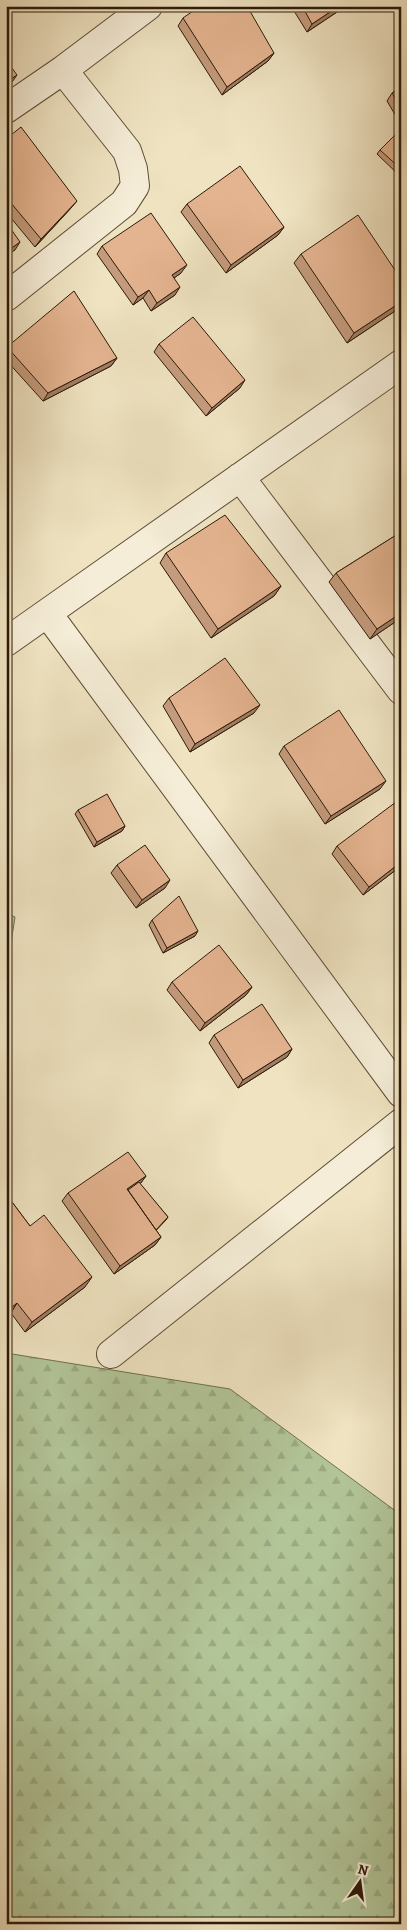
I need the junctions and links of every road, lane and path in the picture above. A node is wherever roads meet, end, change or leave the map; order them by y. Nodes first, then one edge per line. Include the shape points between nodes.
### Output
1 (148, 6) edge
2 (63, 70) junction
3 (6, 109) edge
4 (6, 297) edge
5 (401, 364) edge
6 (240, 477) junction
7 (48, 614) junction
8 (6, 642) edge
9 (401, 690) edge
10 (401, 1093) edge
11 (401, 1123) edge
12 (110, 1354) dead end

1 - 2 street
2 - 3 street
2 - 4 street via 127,151 135,186 124,202
5 - 6 street
6 - 7 street
6 - 9 street
7 - 8 street
7 - 10 street
11 - 12 street

